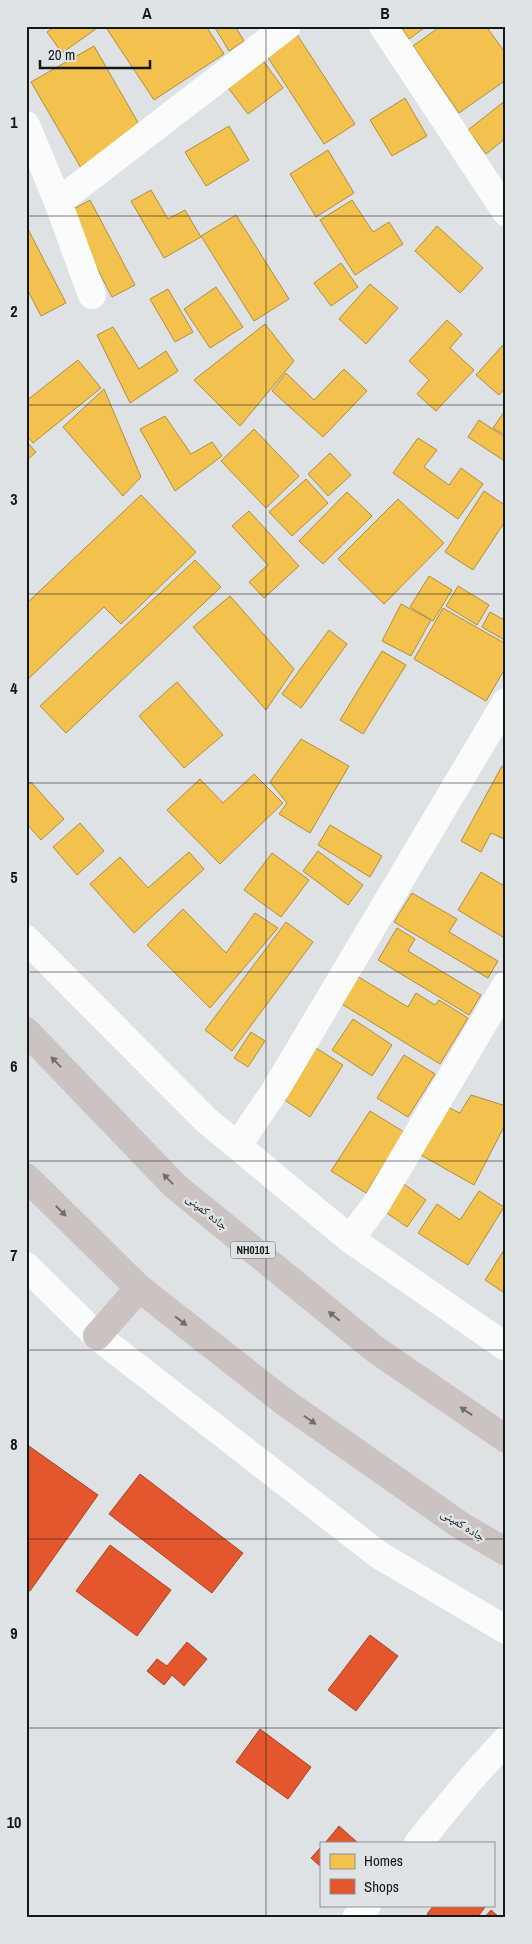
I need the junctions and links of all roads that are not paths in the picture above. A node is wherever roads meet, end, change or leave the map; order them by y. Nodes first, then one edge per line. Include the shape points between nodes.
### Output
1 (287, 26) edge
2 (383, 26) edge
3 (26, 125) edge
4 (58, 202) junction
5 (506, 212) edge
6 (92, 295) dead end
7 (506, 702) edge
8 (26, 939) edge
9 (506, 985) edge
10 (26, 1031) edge
11 (238, 1144) junction
12 (26, 1177) edge
13 (350, 1239) junction
14 (26, 1266) edge
15 (139, 1288) junction
16 (97, 1336) junction
17 (506, 1346) edge
18 (506, 1439) edge
19 (506, 1552) edge
20 (506, 1630) edge
21 (506, 1740) edge
22 (419, 1842) edge
23 (365, 1906) edge
24 (356, 1918) edge

1 - 4 street
2 - 5 street
3 - 4 street
4 - 6 street
7 - 11 street via 276,1089
8 - 11 street via 206,1120
9 - 13 street via 377,1204
18 -> 10 highway, جاده کمپنی / NH0101 via 376,1350 175,1186
11 - 13 street
12 -> 15 highway, جاده کمپنی
13 - 17 street
14 - 16 street
15 - 16 highway
15 -> 19 highway, جاده کمپنی via 283,1401 460,1525
16 - 20 street via 379,1555
21 - 22 street
23 - 24 street

